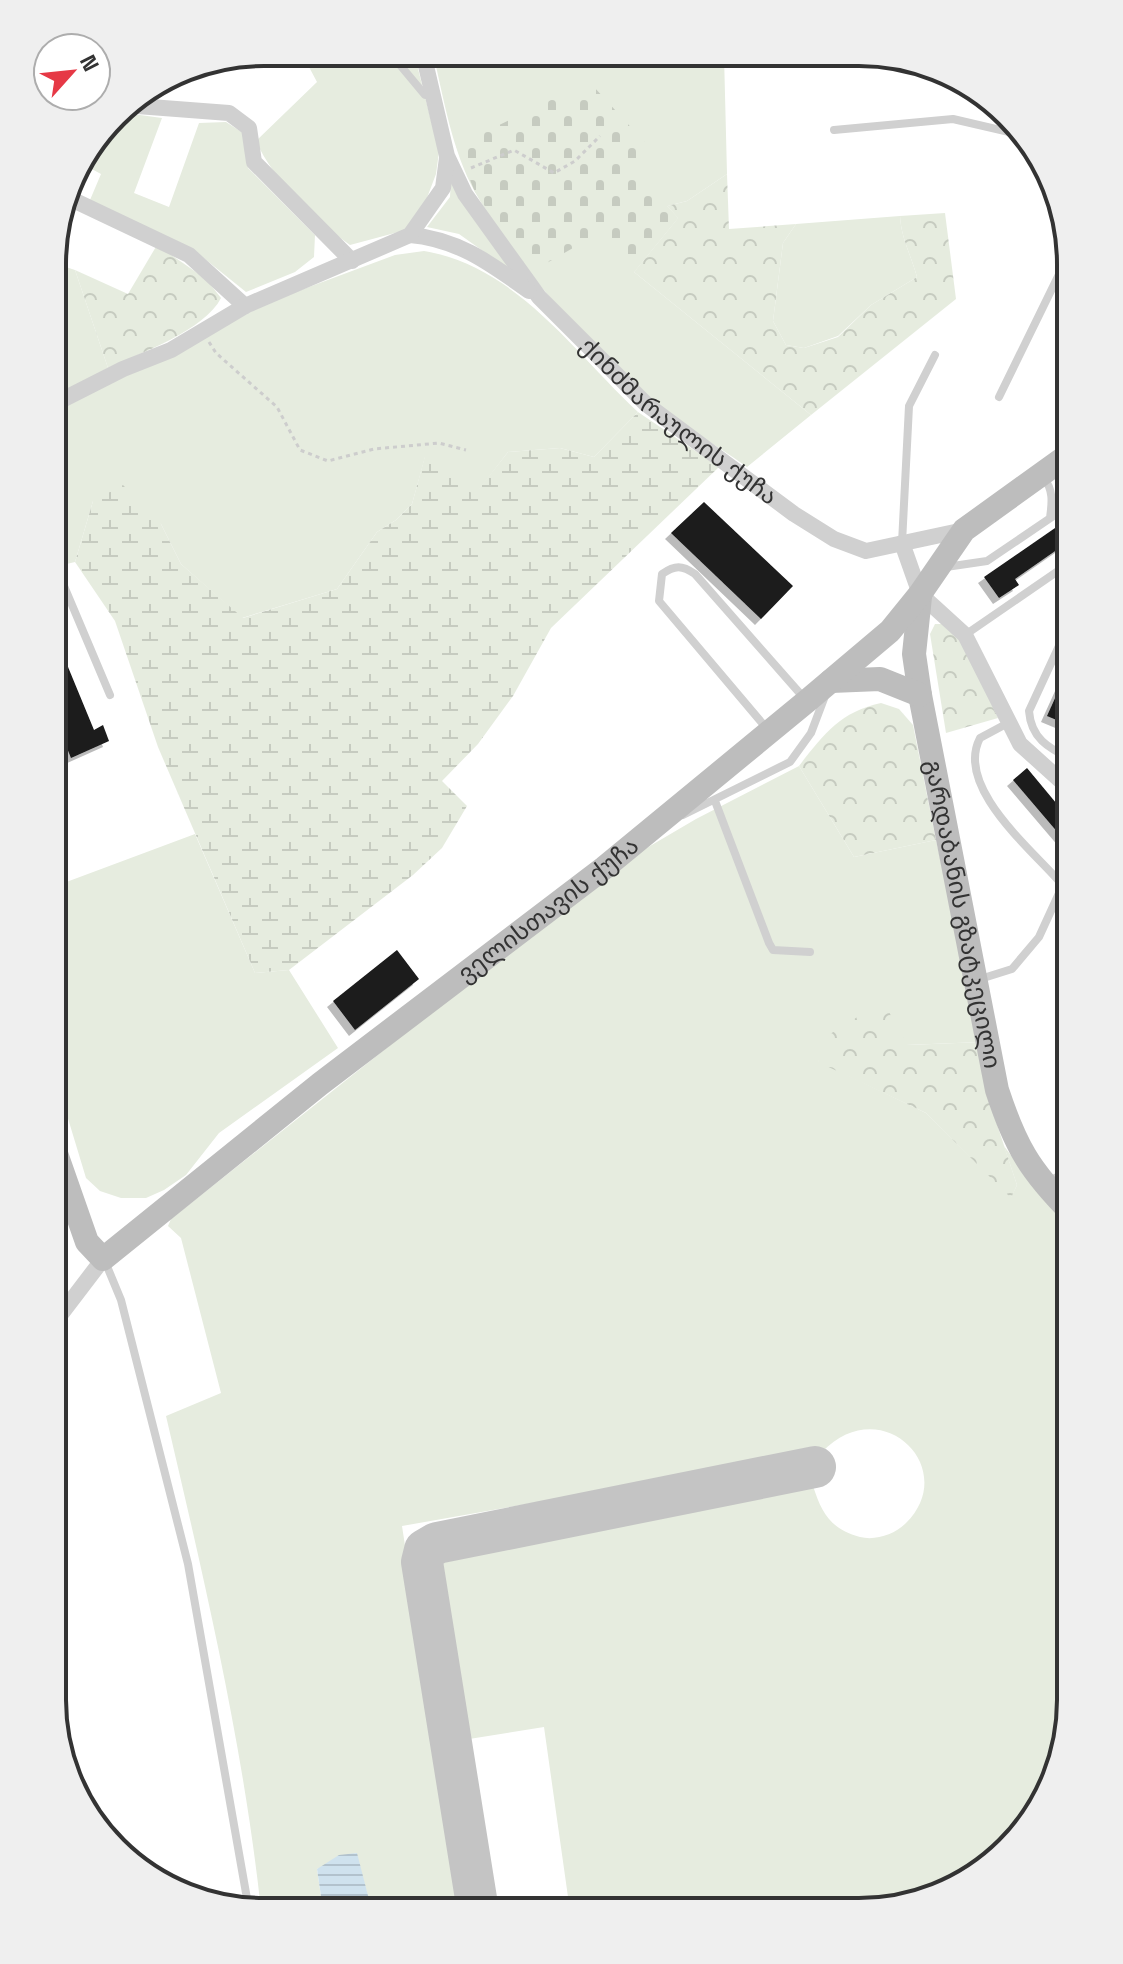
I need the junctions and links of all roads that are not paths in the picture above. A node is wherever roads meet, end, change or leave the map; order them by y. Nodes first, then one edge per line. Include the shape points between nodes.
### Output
1 (401, 66) edge
2 (426, 66) edge
3 (434, 95) junction
4 (145, 107) edge
5 (834, 130) dead end
6 (1005, 131) edge
7 (447, 156) junction
8 (77, 202) edge
9 (410, 235) junction
10 (352, 261) junction
11 (1057, 279) edge
12 (539, 297) junction
13 (245, 306) junction
14 (935, 355) dead end
15 (999, 397) dead end
16 (66, 398) edge
17 (1057, 464) edge
18 (1042, 475) junction
19 (1057, 513) edge
20 (1050, 518) junction
21 (964, 530) junction
22 (902, 543) junction
23 (937, 568) junction
24 (1057, 572) edge
25 (66, 591) edge
26 (920, 594) junction
27 (965, 635) junction
28 (1057, 650) edge
29 (831, 681) junction
30 (110, 695) dead end
31 (920, 695) junction
32 (807, 701) junction
33 (1008, 723) junction
34 (770, 732) junction
35 (1057, 752) edge
36 (1057, 778) edge
37 (715, 801) junction
38 (650, 830) junction
39 (1057, 879) edge
40 (1057, 898) edge
41 (810, 952) dead end
42 (976, 980) junction
43 (1057, 1177) edge
44 (66, 1182) edge
45 (1042, 1184) junction
46 (1057, 1198) edge
47 (103, 1259) junction
48 (66, 1305) edge
49 (247, 1897) edge

1 - 3 lane via 425,95
2 - 3 street, ქინძმარაულის ქუჩა
3 - 7 street, ქინძმარაულის ქუჩა
4 - 10 street via 229,113 249,128 254,162
5 - 6 lane via 953,119
7 - 9 street via 443,188
7 - 12 street, ქინძმარაულის ქუჩა via 465,194
8 - 13 street via 189,255
9 - 10 street
9 - 12 street via 458,245
10 - 13 street
11 - 15 lane
12 - 22 street, ქინძმარაულის ქუჩა via 646,404 794,514 866,551
13 - 16 street via 171,350
14 - 22 lane via 909,406
17 - 18 street, ქინძმარაულის ქუჩა
18 - 20 lane via 1049,484
18 - 21 street, ქინძმარაულის ქუჩა
19 - 20 lane
20 - 23 lane via 987,561
21 - 22 street, ქინძმარაულის ქუჩა
21 - 23 street, ველისთავის ქუჩა
22 - 26 street
23 - 26 street, ველისთავის ქუჩა
24 - 27 lane
25 - 30 lane
26 - 27 street
26 - 29 street, ველისთავის ქუჩა via 890,631
26 - 31 street, გარდაბანის გზატკეცილი via 914,654
27 - 33 street
28 - 35 lane via 1029,711 1030,723 1045,746
29 - 31 street via 880,679
29 - 32 street, ველისთავის ქუჩა
29 - 37 lane via 811,733 790,762
31 - 42 street, გარდაბანის გზატკეცილი
32 - 34 street, ველისთავის ქუჩა
32 - 34 lane via 695,574 684,567 662,574 659,601
33 - 36 street via 1020,744
33 - 39 lane via 980,738 973,761 976,776 984,796
34 - 38 street, ველისთავის ქუჩა
37 - 38 lane
37 - 41 lane via 773,950
38 - 47 street, ველისთავის ქუჩა
40 - 42 lane via 1039,937 1012,969
42 - 45 street, გარდაბანის გზატკეცილი via 1001,1103 1014,1142
43 - 45 lane
44 - 47 street via 87,1242
45 - 46 street, გარდაბანის გზატკეცილი
47 - 48 street
47 - 49 lane via 121,1300 188,1564

